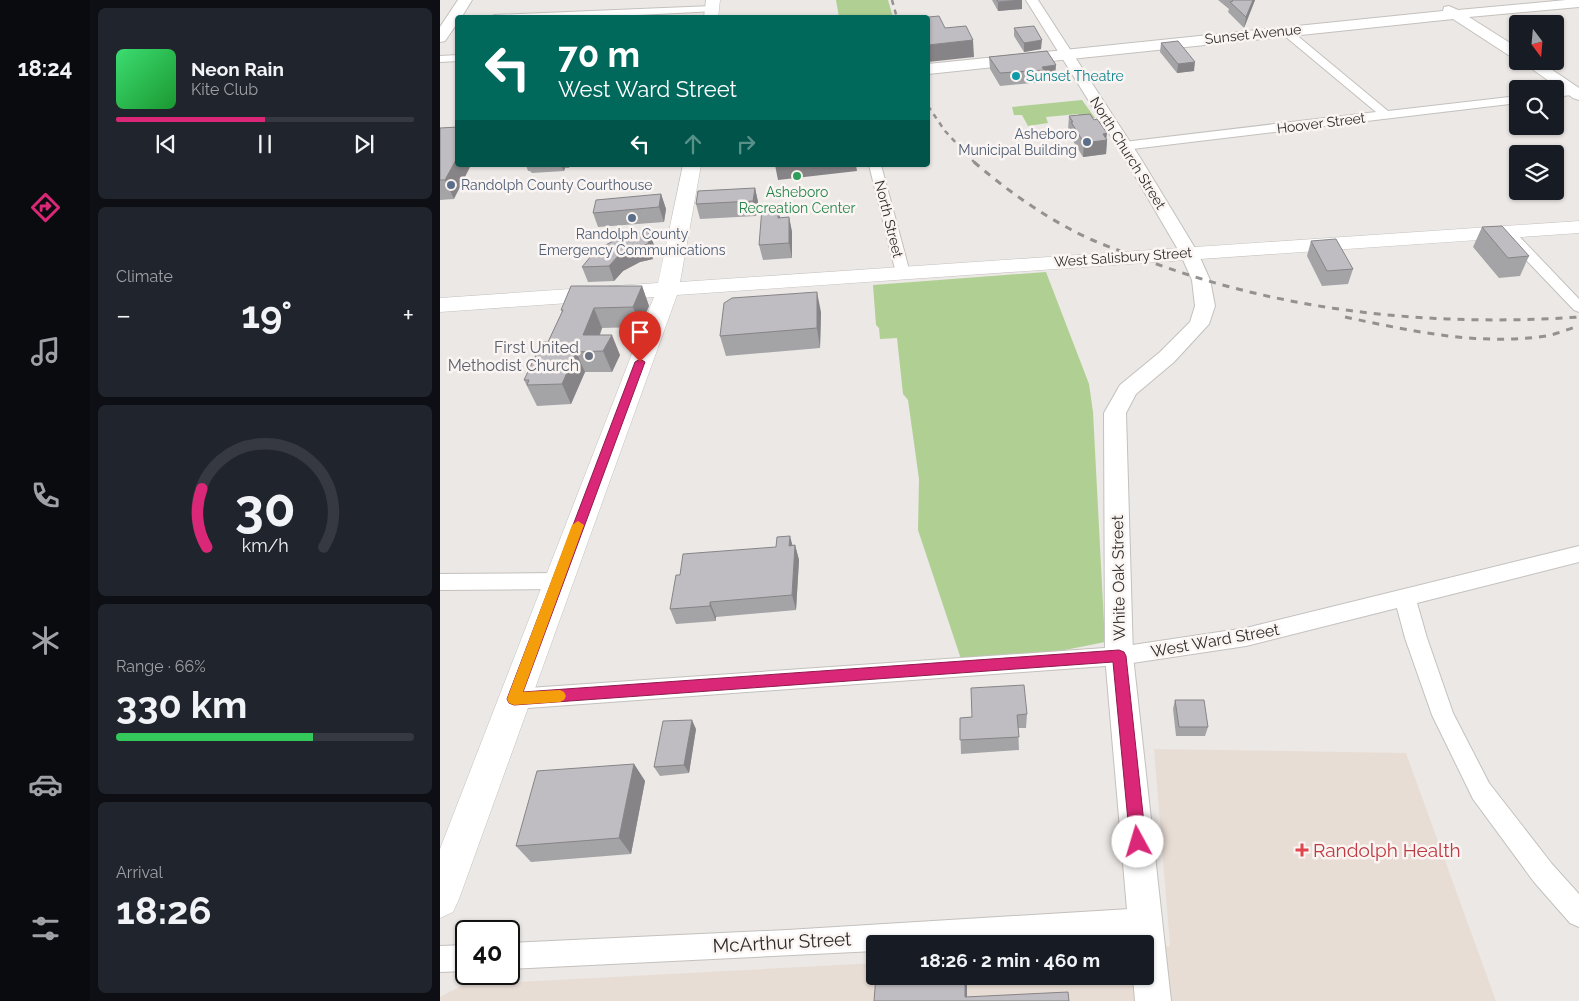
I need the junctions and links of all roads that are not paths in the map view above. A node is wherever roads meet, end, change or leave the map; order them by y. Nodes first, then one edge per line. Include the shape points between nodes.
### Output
1 (466, 0) edge
2 (1032, 0) edge
3 (1434, 0) edge
4 (1579, 4) edge
5 (712, 9) edge
6 (1454, 14) junction
7 (457, 15) edge
8 (567, 15) edge
9 (455, 19) edge
10 (1284, 30) junction
11 (440, 38) edge
12 (1509, 49) edge
13 (1065, 54) junction
14 (455, 58) edge
15 (440, 59) edge
16 (930, 69) edge
17 (1542, 70) edge
18 (1577, 93) edge
19 (1564, 94) edge
20 (1509, 100) edge
21 (1386, 115) junction
22 (1124, 146) junction
23 (692, 167) edge
24 (876, 167) edge
25 (1579, 227) edge
26 (1506, 231) junction
27 (1189, 253) junction
28 (903, 273) junction
29 (668, 290) junction
30 (440, 305) edge
31 (1579, 307) edge
32 (1579, 554) edge
33 (557, 580) junction
34 (440, 582) edge
35 (1404, 598) junction
36 (1119, 656) junction
37 (514, 699) junction
38 (440, 899) edge
39 (1579, 914) edge
40 (1146, 921) junction
41 (520, 955) edge
42 (455, 958) edge
43 (440, 959) edge
44 (1153, 1001) edge

1 - 7 main road
2 - 13 street, North Church Street
3 - 6 main road
4 - 6 main road, Sunset Avenue
5 - 8 street
6 - 10 main road, Sunset Avenue
6 - 12 main road
9 - 11 main road
10 - 13 main road, Sunset Avenue
10 - 21 street
13 - 16 main road, Sunset Avenue
13 - 22 street, North Church Street
14 - 15 street
17 - 18 main road
18 - 19 street
20 - 21 street, Hoover Street
21 - 22 street, Hoover Street
22 - 27 street, North Church Street
23 - 29 main road
24 - 28 street, North Street
25 - 26 main road, West Salisbury Street
26 - 27 main road, West Salisbury Street
26 - 31 street
27 - 28 main road, West Salisbury Street
27 - 36 street, White Oak Street via 1201,280 1205,306 1199,324 1128,390 1115,413
28 - 29 main road, West Salisbury Street
29 - 30 main road, West Salisbury Street
29 - 33 main road
32 - 35 street, West Ward Street
33 - 34 street
33 - 37 main road
35 - 36 street, West Ward Street via 1246,637
35 - 39 street via 1444,715 1481,791 1543,873
36 - 37 street, West Ward Street
36 - 40 street, White Oak Street
37 - 38 main road
40 - 41 street, McArthur Street
40 - 44 street, White Oak Street
42 - 43 street

